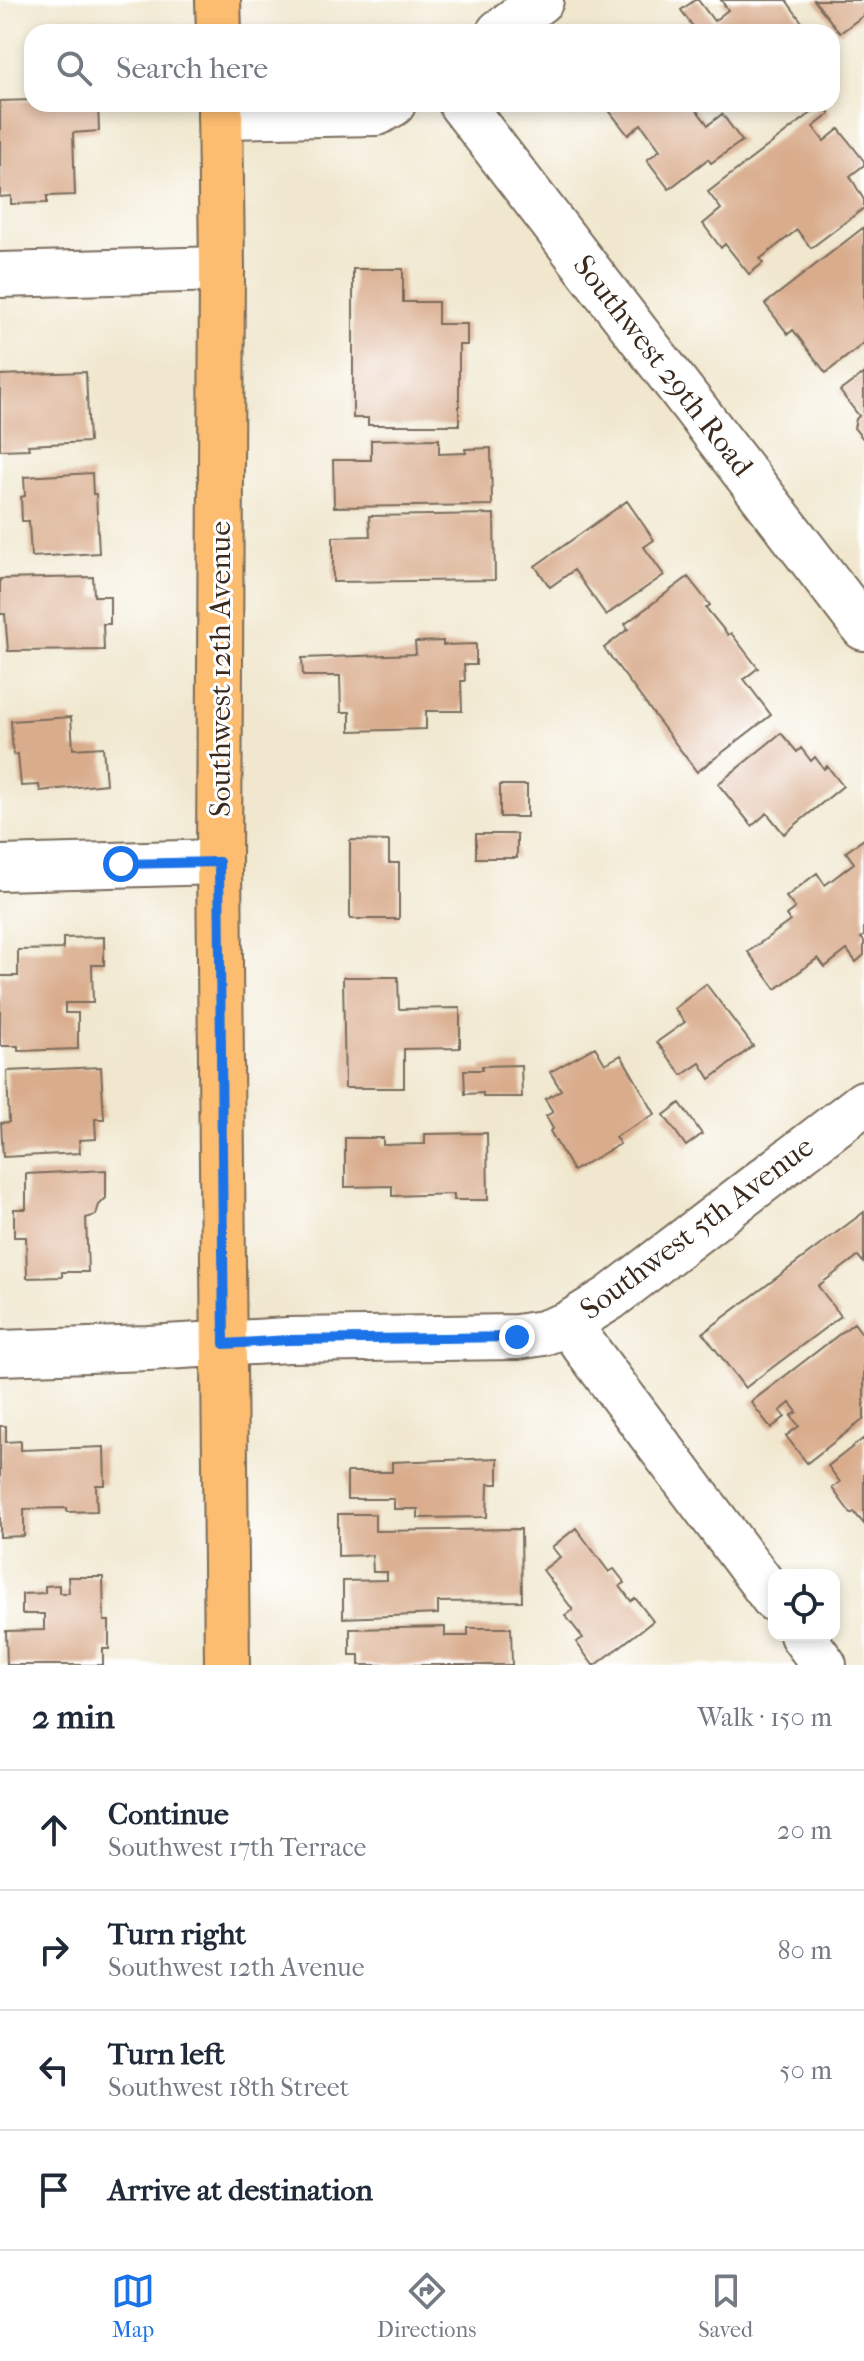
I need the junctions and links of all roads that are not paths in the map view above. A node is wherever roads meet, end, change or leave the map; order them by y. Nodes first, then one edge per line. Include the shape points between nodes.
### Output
1 (218, 0) edge
2 (541, 0) edge
3 (219, 24) edge
4 (510, 24) edge
5 (220, 112) edge
6 (325, 112) edge
7 (379, 112) edge
8 (467, 112) edge
9 (222, 269) junction
10 (0, 275) edge
11 (864, 628) edge
12 (219, 862) junction
13 (0, 868) edge
14 (864, 1103) edge
15 (568, 1324) junction
16 (224, 1344) junction
17 (0, 1353) edge
18 (768, 1591) edge
19 (806, 1641) edge
20 (227, 1665) edge
21 (824, 1665) edge

1 - 3 main road
2 - 4 street
5 - 9 main road, Southwest 12th Avenue
6 - 7 street
8 - 11 street, Southwest 29th Road
9 - 10 street
9 - 12 main road, Southwest 12th Avenue
12 - 13 street
12 - 16 main road, Southwest 12th Avenue
14 - 15 street, Southwest 5th Avenue via 610,1298
15 - 16 street, Southwest 5th Avenue via 517,1337
15 - 18 street
16 - 17 street, Southwest 5th Avenue
16 - 20 main road, Southwest 12th Avenue
19 - 21 street

